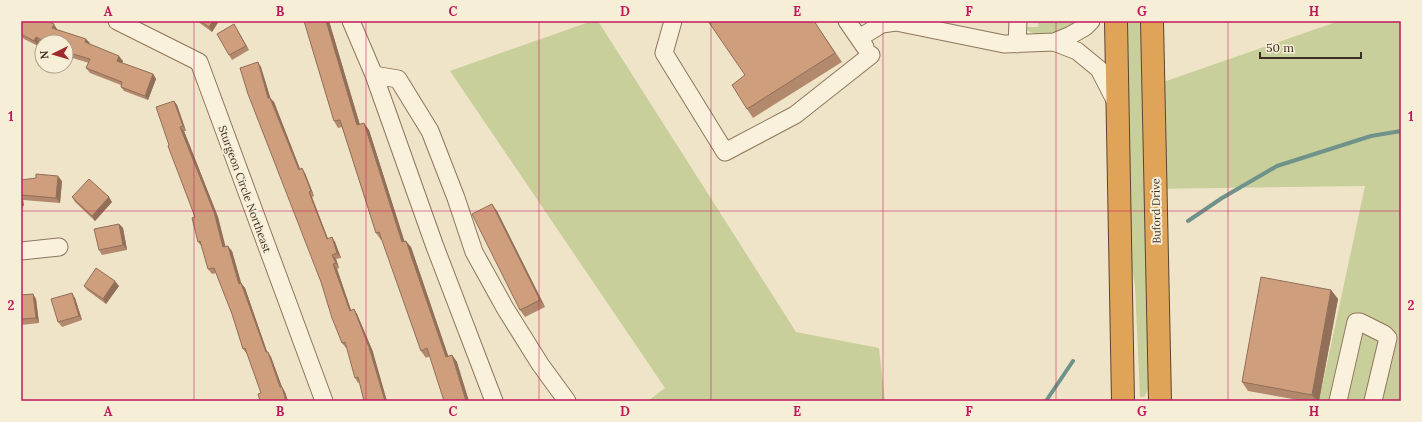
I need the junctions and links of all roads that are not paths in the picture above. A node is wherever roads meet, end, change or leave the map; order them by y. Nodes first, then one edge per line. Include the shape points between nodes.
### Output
1 (117, 21) edge
2 (351, 21) edge
3 (673, 21) edge
4 (847, 21) edge
5 (1018, 21) edge
6 (1091, 21) edge
7 (1116, 21) edge
8 (1152, 21) edge
9 (860, 38) junction
10 (1054, 42) junction
11 (1017, 44) junction
12 (374, 75) junction
13 (1117, 104) junction
14 (60, 247) dead end
15 (21, 251) edge
16 (324, 401) edge
17 (494, 401) edge
18 (567, 401) edge
19 (1123, 401) edge
20 (1160, 401) edge
21 (1338, 401) edge
22 (1373, 401) edge

1 - 16 street, Sturgeon Circle Northeast via 199,62
2 - 12 street
3 - 9 street via 664,53 725,152 796,115 874,59
4 - 9 street
5 - 11 street
6 - 10 street via 1071,35
7 - 13 highway
8 - 20 highway, Buford Drive
9 - 11 street via 882,24 896,22 1004,44
10 - 11 street
10 - 13 street via 1077,52 1099,69
12 - 17 street via 434,244
12 - 18 street via 398,79 430,131 474,252 536,358
13 - 19 highway
14 - 15 street
21 - 22 street via 1356,322 1360,322 1388,338

